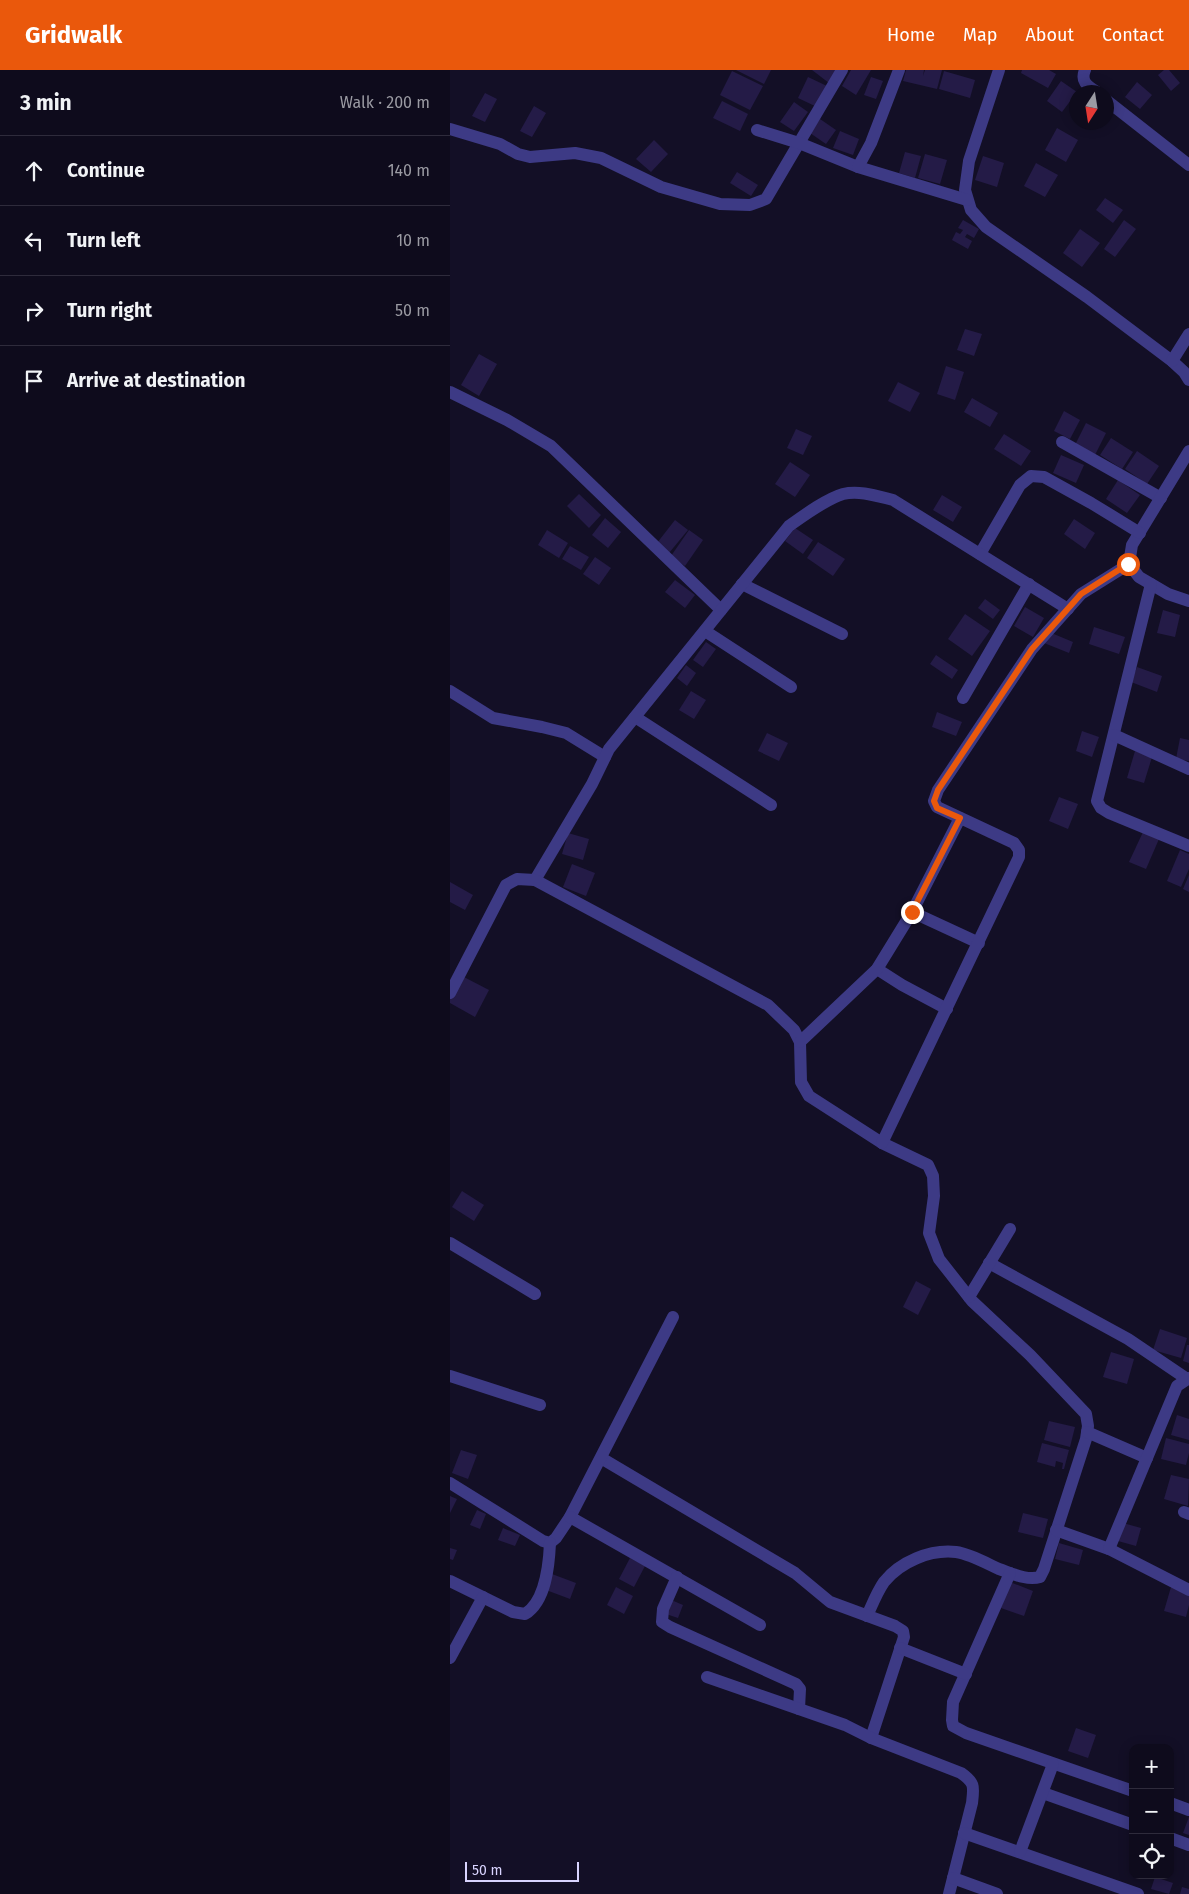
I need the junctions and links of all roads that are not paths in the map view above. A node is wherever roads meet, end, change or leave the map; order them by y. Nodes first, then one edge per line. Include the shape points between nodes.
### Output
1 (842, 70) edge
2 (899, 70) edge
3 (998, 70) edge
4 (1085, 70) edge
5 (1088, 85) edge
6 (1114, 106) edge
7 (450, 129) edge
8 (757, 130) dead end
9 (799, 143) junction
10 (1189, 165) edge
11 (858, 167) junction
12 (967, 200) junction
13 (1189, 334) edge
14 (1172, 361) junction
15 (1189, 380) edge
16 (450, 392) edge
17 (1062, 442) dead end
18 (1189, 451) edge
19 (1161, 498) junction
20 (1140, 533) junction
21 (980, 554) junction
22 (1128, 564) junction
23 (742, 584) junction
24 (1029, 584) junction
25 (1151, 584) junction
26 (1189, 601) edge
27 (1068, 609) junction
28 (721, 610) junction
29 (705, 631) junction
30 (842, 634) dead end
31 (791, 686) dead end
32 (450, 692) edge
33 (963, 698) dead end
34 (635, 717) junction
35 (1114, 735) junction
36 (605, 757) junction
37 (1189, 770) edge
38 (771, 805) dead end
39 (960, 818) junction
40 (1189, 846) edge
41 (535, 880) junction
42 (912, 912) junction
43 (979, 943) junction
44 (877, 969) junction
45 (450, 993) edge
46 (947, 1009) junction
47 (800, 1042) junction
48 (882, 1144) junction
49 (1010, 1229) dead end
50 (450, 1243) edge
51 (989, 1263) junction
52 (535, 1294) dead end
53 (969, 1297) junction
54 (673, 1317) dead end
55 (450, 1376) edge
56 (1188, 1379) edge
57 (540, 1404) dead end
58 (1086, 1432) junction
59 (601, 1458) junction
60 (1147, 1458) junction
61 (450, 1483) edge
62 (570, 1517) junction
63 (1056, 1530) junction
64 (550, 1543) junction
65 (1109, 1550) junction
66 (1010, 1573) junction
67 (677, 1577) junction
68 (450, 1581) edge
69 (1189, 1590) edge
70 (483, 1598) junction
71 (867, 1616) junction
72 (760, 1625) dead end
73 (900, 1648) junction
74 (450, 1658) edge
75 (966, 1674) junction
76 (706, 1677) dead end
77 (799, 1709) junction
78 (871, 1738) junction
79 (1053, 1764) junction
80 (1129, 1790) edge
81 (1043, 1793) junction
82 (1174, 1805) edge
83 (1189, 1810) edge
84 (1129, 1824) edge
85 (964, 1833) junction
86 (1174, 1839) edge
87 (1189, 1845) edge
88 (1020, 1852) junction
89 (953, 1878) junction
90 (949, 1894) edge
91 (997, 1894) edge
92 (1138, 1894) edge

1 - 9 street
2 - 11 street via 871,143
3 - 12 street via 969,161 965,190
4 - 5 street via 1082,76
6 - 10 street
7 - 9 street via 530,157 575,153 600,158 661,187 720,204 750,204 766,199
8 - 9 street
9 - 11 street
11 - 12 street
12 - 14 street via 986,227 1088,297
13 - 14 street
14 - 15 street
16 - 28 street via 551,446
17 - 19 street
18 - 19 street
19 - 20 street
20 - 21 street via 1044,477 1031,476 1020,485
20 - 22 street via 1132,545
21 - 23 street via 893,500 868,493 843,494 789,526
21 - 24 street
22 - 25 street via 1139,577
22 - 27 street via 1081,594
23 - 28 street
23 - 30 street
24 - 27 street
24 - 33 street
25 - 26 street
25 - 35 street
27 - 39 street via 1032,649 938,790 934,801 937,808
28 - 29 street
29 - 31 street
29 - 34 street
32 - 36 street via 493,718 566,733
34 - 36 street
34 - 38 street
35 - 37 street
35 - 40 street via 1097,802 1100,808
36 - 41 street
39 - 42 street
39 - 43 street via 1014,843 1019,850 1019,857
41 - 45 street via 517,879 506,885
41 - 47 street via 768,1005 794,1030
42 - 43 street
42 - 44 street
43 - 46 street
44 - 46 street
44 - 47 street
46 - 48 street
47 - 48 street via 801,1082 809,1096
48 - 53 street via 928,1166 934,1196 929,1233 939,1259
49 - 51 street
50 - 52 street
51 - 53 street
51 - 56 street via 1128,1339
53 - 58 street via 1086,1414
54 - 59 street
55 - 57 street
56 - 60 street via 1177,1386
58 - 60 street
58 - 63 street
59 - 62 street
59 - 71 street via 795,1573 830,1602
60 - 65 street
61 - 64 street
62 - 64 street
62 - 67 street
63 - 65 street
63 - 66 street via 1040,1577
64 - 70 street via 549,1567 538,1599 530,1611 525,1614 513,1612
65 - 69 street
66 - 71 street via 957,1552 927,1554 893,1573 883,1584
66 - 75 street
67 - 72 street
67 - 77 street via 663,1609 662,1622 796,1684 800,1689
68 - 70 street
70 - 74 street
71 - 73 street via 903,1631
73 - 75 street
73 - 78 street
75 - 79 street via 953,1702 953,1726
76 - 77 street
77 - 78 street via 846,1725
78 - 85 street via 961,1773 971,1780 972,1803
79 - 80 street
79 - 81 street
81 - 84 street
81 - 88 street
82 - 83 street
85 - 88 street
85 - 89 street
86 - 87 street
88 - 92 street
89 - 90 street
89 - 91 street

